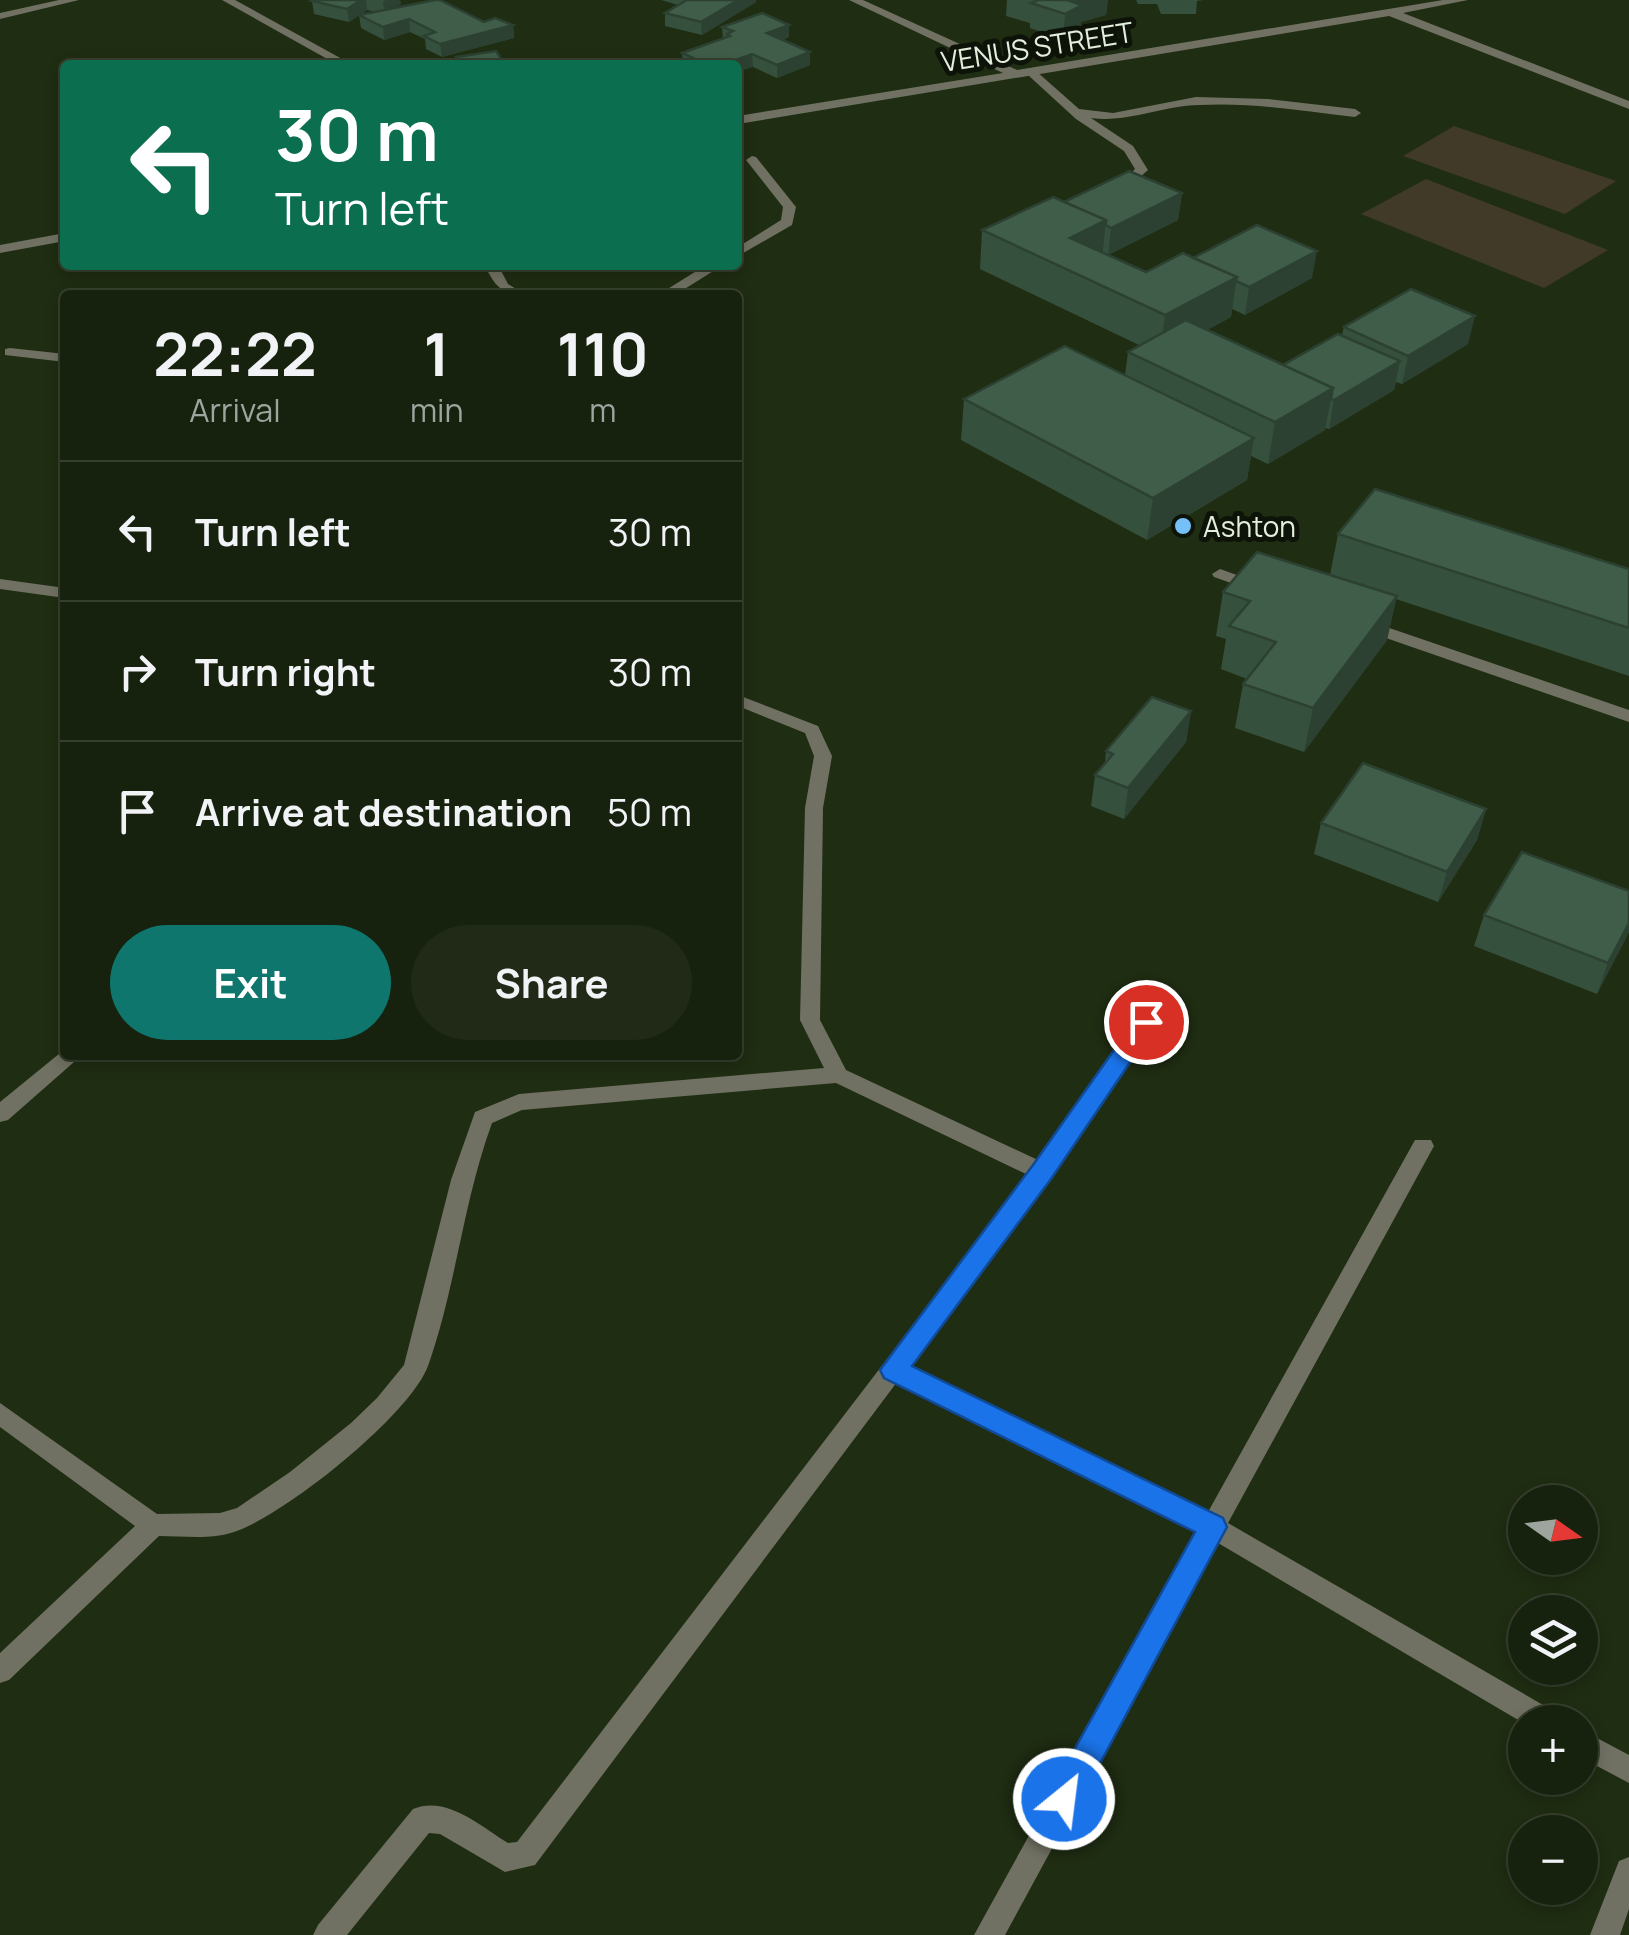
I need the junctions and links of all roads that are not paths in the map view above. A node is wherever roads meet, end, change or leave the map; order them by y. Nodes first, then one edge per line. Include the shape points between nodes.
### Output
1 (74, 0) edge
2 (227, 0) edge
3 (854, 0) edge
4 (1463, 0) edge
5 (1392, 12) junction
6 (0, 16) edge
7 (338, 60) edge
8 (1025, 74) junction
9 (1629, 105) edge
10 (1074, 112) junction
11 (1355, 113) dead end
12 (742, 119) edge
13 (752, 160) dead end
14 (1108, 204) edge
15 (60, 238) edge
16 (0, 248) edge
17 (742, 250) edge
18 (494, 270) edge
19 (708, 270) edge
20 (503, 286) junction
21 (495, 290) edge
22 (510, 290) edge
23 (674, 290) edge
24 (10, 352) dead end
25 (60, 357) edge
26 (1220, 574) dead end
27 (0, 584) edge
28 (60, 593) edge
29 (1276, 594) edge
30 (1350, 619) edge
31 (742, 702) edge
32 (1629, 716) edge
33 (1166, 992) dead end
34 (66, 1060) edge
35 (838, 1074) junction
36 (0, 1114) edge
37 (1422, 1146) dead end
38 (1042, 1172) junction
39 (894, 1370) junction
40 (0, 1414) edge
41 (153, 1524) junction
42 (1213, 1527) junction
43 (0, 1670) edge
44 (1518, 1705) edge
45 (1598, 1752) edge
46 (1629, 1770) edge
47 (1629, 1871) edge
48 (328, 1935) edge
49 (990, 1935) edge
50 (1604, 1935) edge

1 - 6 street
2 - 7 street
3 - 8 street
4 - 5 street, VENUS STREET
5 - 8 street, VENUS STREET
5 - 9 street
8 - 10 street
8 - 12 street, VENUS STREET
10 - 11 street via 1113,117 1196,101
10 - 14 street via 1129,149 1142,170
13 - 17 street via 790,207 788,222
15 - 16 street
18 - 20 street
19 - 23 street
20 - 21 street
20 - 22 street
24 - 25 street
26 - 29 street
27 - 28 street
30 - 32 street
31 - 35 street via 812,730 823,756 814,808 810,1020
33 - 38 street
34 - 36 street
35 - 38 street
35 - 41 street via 519,1102 483,1118 462,1167 414,1372 386,1408 331,1456 232,1523
37 - 42 street
38 - 39 street
39 - 42 street
39 - 48 street via 525,1856 506,1858 444,1820 424,1819
40 - 41 street
41 - 43 street
42 - 44 street
42 - 49 street
45 - 46 street
47 - 50 street

